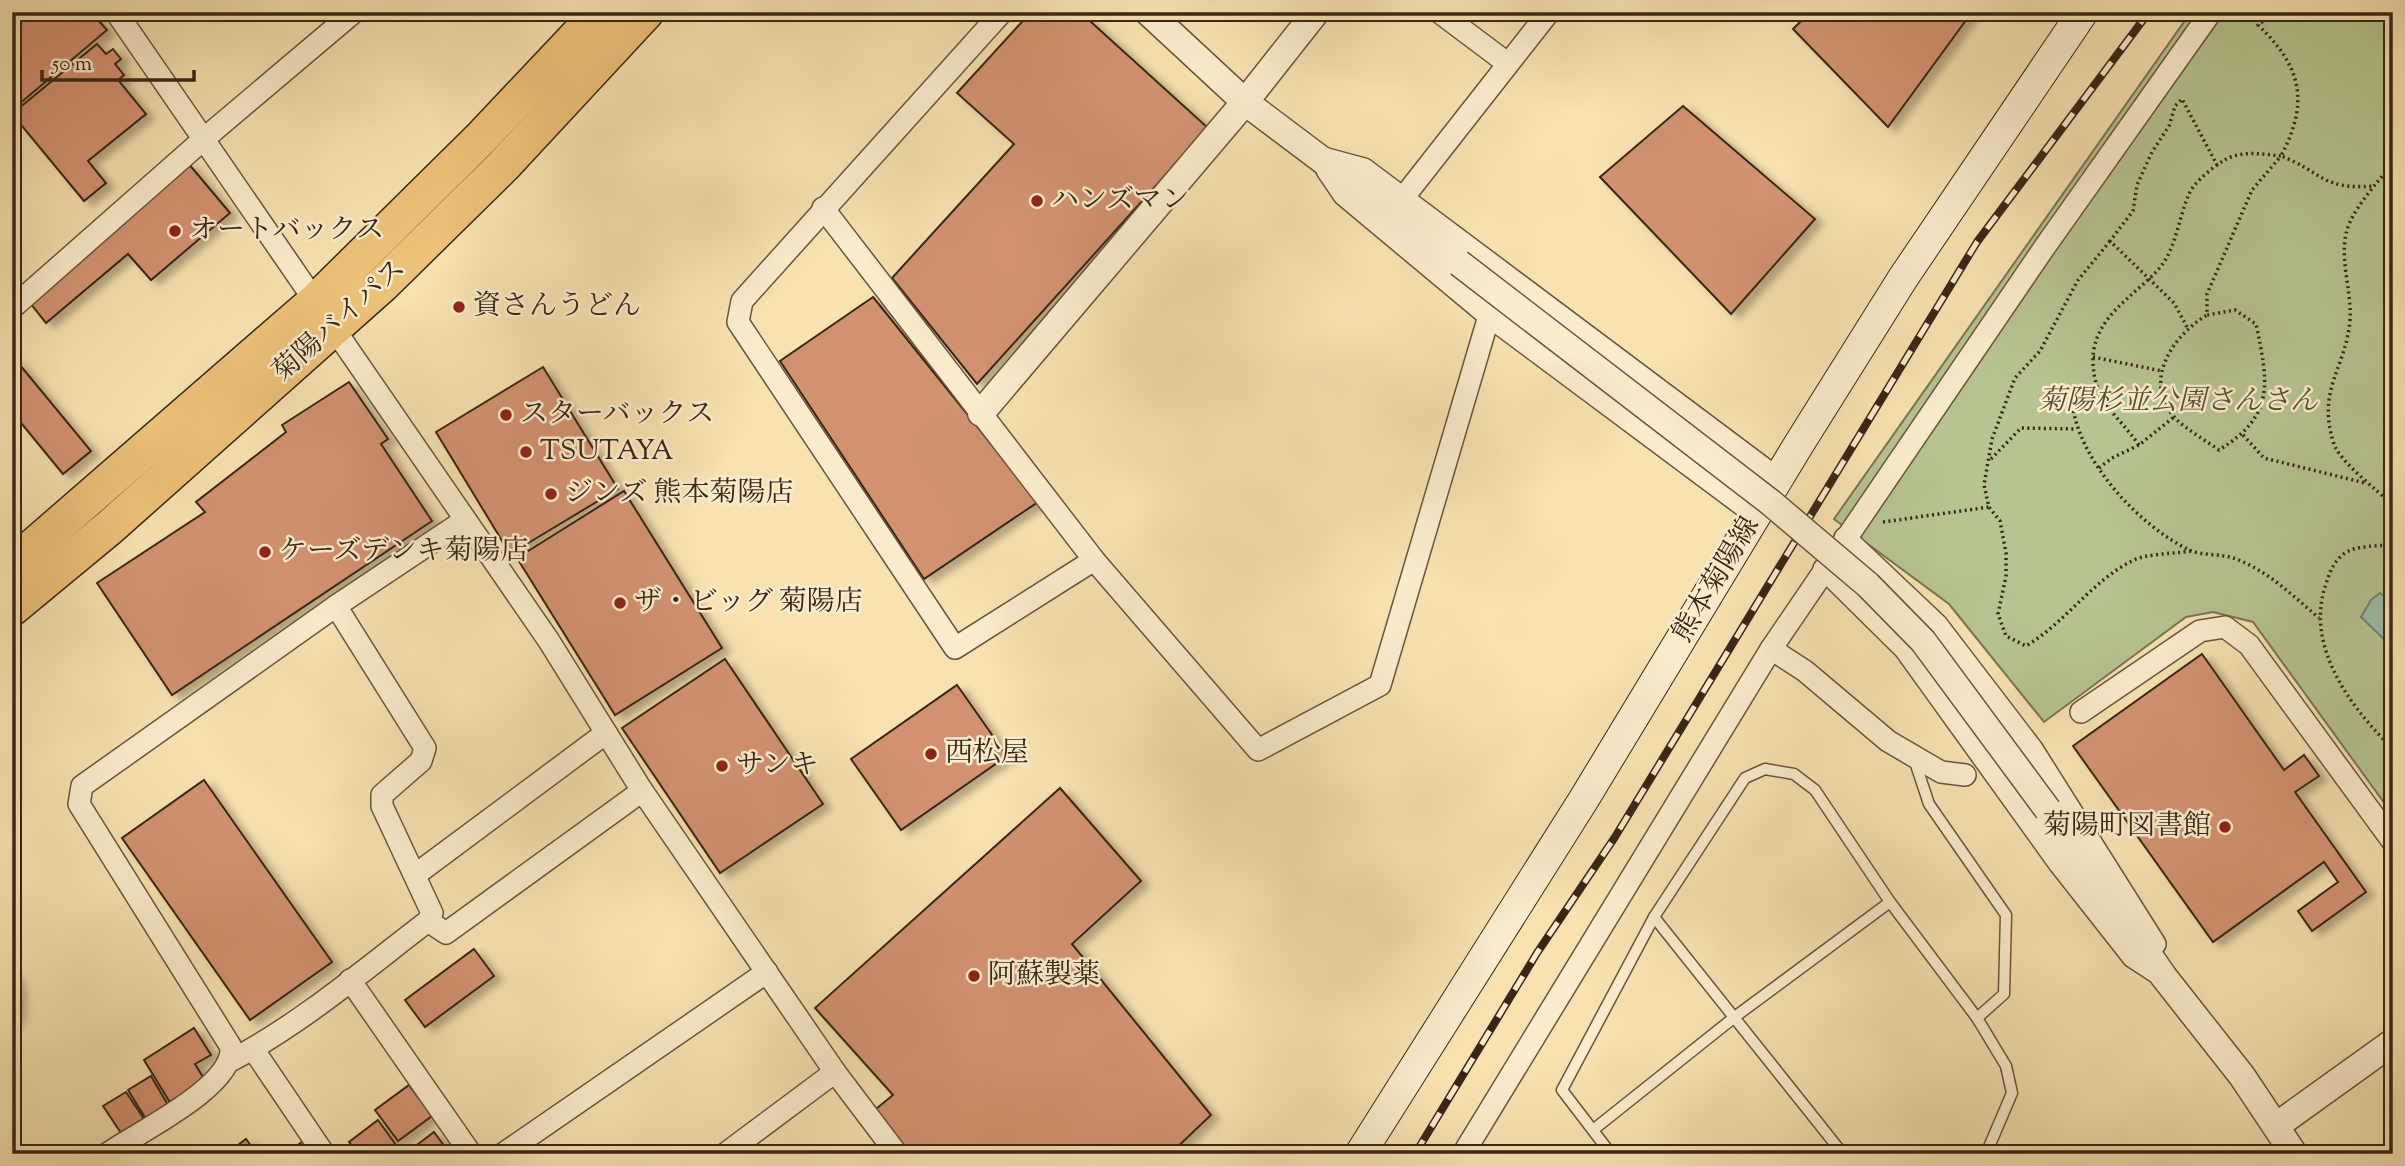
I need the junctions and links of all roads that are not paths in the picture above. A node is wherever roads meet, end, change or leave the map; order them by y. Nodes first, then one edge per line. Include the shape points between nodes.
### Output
1 (116, 12) edge
2 (354, 12) edge
3 (600, 12) edge
4 (646, 12) edge
5 (1002, 12) edge
6 (1149, 12) edge
7 (1316, 12) edge
8 (1439, 12) edge
9 (1549, 12) edge
10 (2083, 12) edge
11 (2211, 12) edge
12 (1507, 63) junction
13 (1245, 102) junction
14 (205, 138) junction
15 (1317, 156) junction
16 (1403, 198) junction
17 (823, 208) junction
18 (13, 305) edge
19 (326, 314) junction
20 (1489, 316) junction
21 (981, 413) junction
22 (1778, 479) junction
23 (1756, 515) junction
24 (465, 520) junction
25 (1845, 538) junction
26 (1094, 560) junction
27 (12, 565) edge
28 (1824, 569) junction
29 (336, 606) junction
30 (12, 608) edge
31 (1771, 649) junction
32 (2081, 712) dead end
33 (606, 733) junction
34 (1914, 756) junction
35 (1965, 775) dead end
36 (642, 791) junction
37 (2393, 842) edge
38 (415, 875) junction
39 (1890, 902) junction
40 (1654, 917) junction
41 (428, 922) junction
42 (767, 972) junction
43 (2164, 977) junction
44 (350, 980) junction
45 (1736, 1016) junction
46 (1977, 1018) junction
47 (2393, 1042) edge
48 (253, 1049) junction
49 (232, 1060) junction
50 (835, 1072) junction
51 (2276, 1126) junction
52 (1593, 1130) junction
53 (107, 1154) edge
54 (324, 1154) edge
55 (471, 1154) edge
56 (503, 1154) edge
57 (725, 1154) edge
58 (897, 1154) edge
59 (1360, 1154) edge
60 (1463, 1154) edge
61 (1611, 1154) edge
62 (1843, 1154) edge
63 (1986, 1154) edge
64 (2294, 1154) edge

1 - 14 street
2 - 14 street
3 - 19 highway, 菊陽バイパス
4 - 19 highway, 菊陽バイパス via 503,166 383,285
5 - 17 street
6 - 13 street
7 - 13 street
8 - 12 street
9 - 12 street
10 - 22 main road, 熊本菊陽線 via 1903,278
11 - 25 street
12 - 16 street
13 - 15 street
13 - 21 street
14 - 18 street
14 - 19 street
15 - 16 street via 1364,169
15 - 20 street via 1344,195
15 - 43 street, bridge via 1770,502 1868,585 1923,641
16 - 22 street
17 - 21 street
17 - 26 street via 742,301 738,322 955,648
19 - 24 street
19 - 27 highway, 菊陽バイパス
19 - 30 highway, 菊陽バイパス via 110,527
20 - 23 street
20 - 26 street via 1380,685 1258,750
21 - 26 street
22 - 23 main road, 熊本菊陽線
23 - 59 main road, 熊本菊陽線
24 - 29 street
24 - 33 street via 549,640
25 - 28 street
25 - 43 street via 1937,625 2032,749 2155,943
28 - 31 street
28 - 43 street via 1905,649 2059,863 2133,957
29 - 38 street via 425,748 421,761 382,795 382,806
29 - 49 street via 82,786 79,804 231,1047
31 - 34 street via 1805,671 1888,741
31 - 60 street
32 - 37 street via 2200,631 2225,627 2249,645
33 - 36 street
33 - 38 street
34 - 35 street via 1941,772
34 - 46 lane via 1928,804 2006,915 2004,994
36 - 41 street via 446,933
36 - 42 street
38 - 41 street via 432,913
39 - 40 lane via 1815,790 1794,774 1765,769 1745,778
39 - 45 lane
39 - 46 lane
40 - 45 lane
40 - 52 lane via 1562,1090
41 - 44 street
42 - 50 street
42 - 56 street
43 - 51 street
44 - 48 street
44 - 55 street
45 - 52 lane
45 - 62 lane
46 - 63 lane via 2006,1066 2012,1094
47 - 51 street
48 - 49 street
48 - 54 street
49 - 53 street via 201,1093
50 - 57 street
50 - 58 street
51 - 64 street
52 - 61 lane

